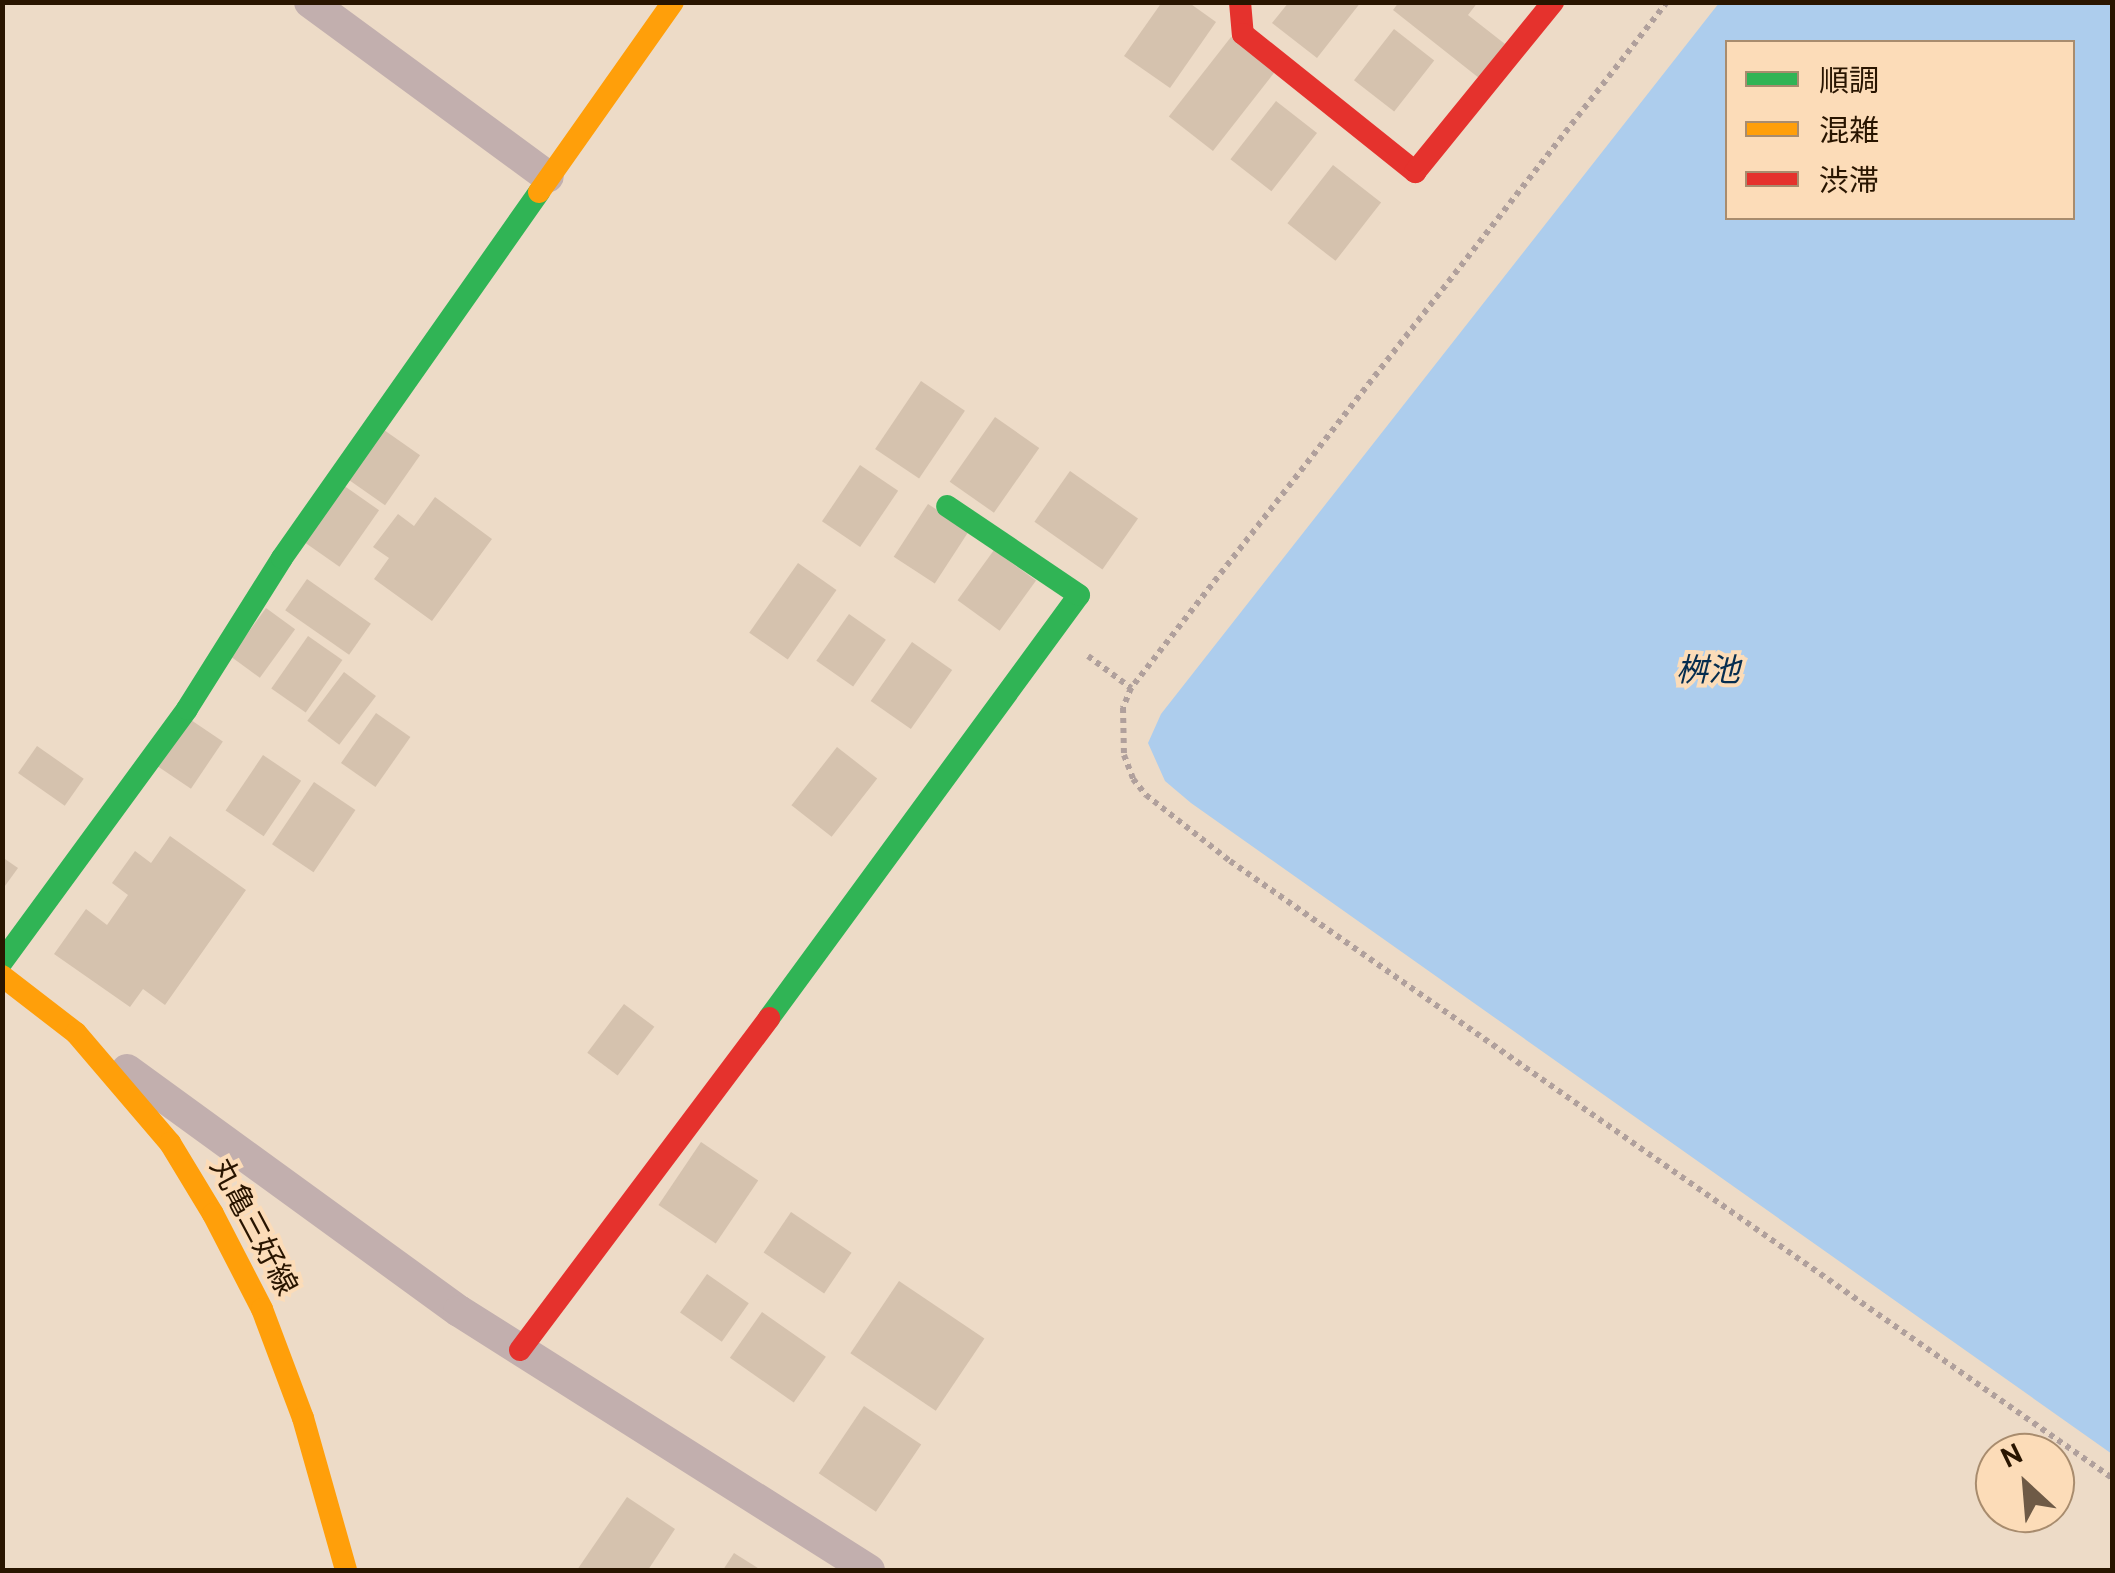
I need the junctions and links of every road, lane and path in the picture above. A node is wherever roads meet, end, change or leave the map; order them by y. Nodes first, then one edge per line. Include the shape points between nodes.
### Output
1 (310, 2) edge
2 (674, 2) edge
3 (1240, 2) edge
4 (1553, 2) edge
5 (1666, 2) edge
6 (548, 177) junction
7 (947, 506) dead end
8 (1088, 657) dead end
9 (1130, 688) junction
10 (2, 962) edge
11 (2, 976) edge
12 (76, 1033) junction
13 (520, 1350) junction
14 (2112, 1478) edge
15 (346, 1570) edge
16 (869, 1570) edge

1 - 6 street
2 - 6 street
3 - 4 street via 1243,34 1415,172
5 - 9 path
6 - 10 street via 282,558 187,709
7 - 13 street via 1079,595
8 - 9 path
9 - 14 path via 1123,708 1124,754 1146,795 1230,861
11 - 12 street, 丸亀三好線
12 - 13 street
12 - 15 street, 丸亀三好線 via 170,1143 262,1309 303,1418
13 - 16 street

